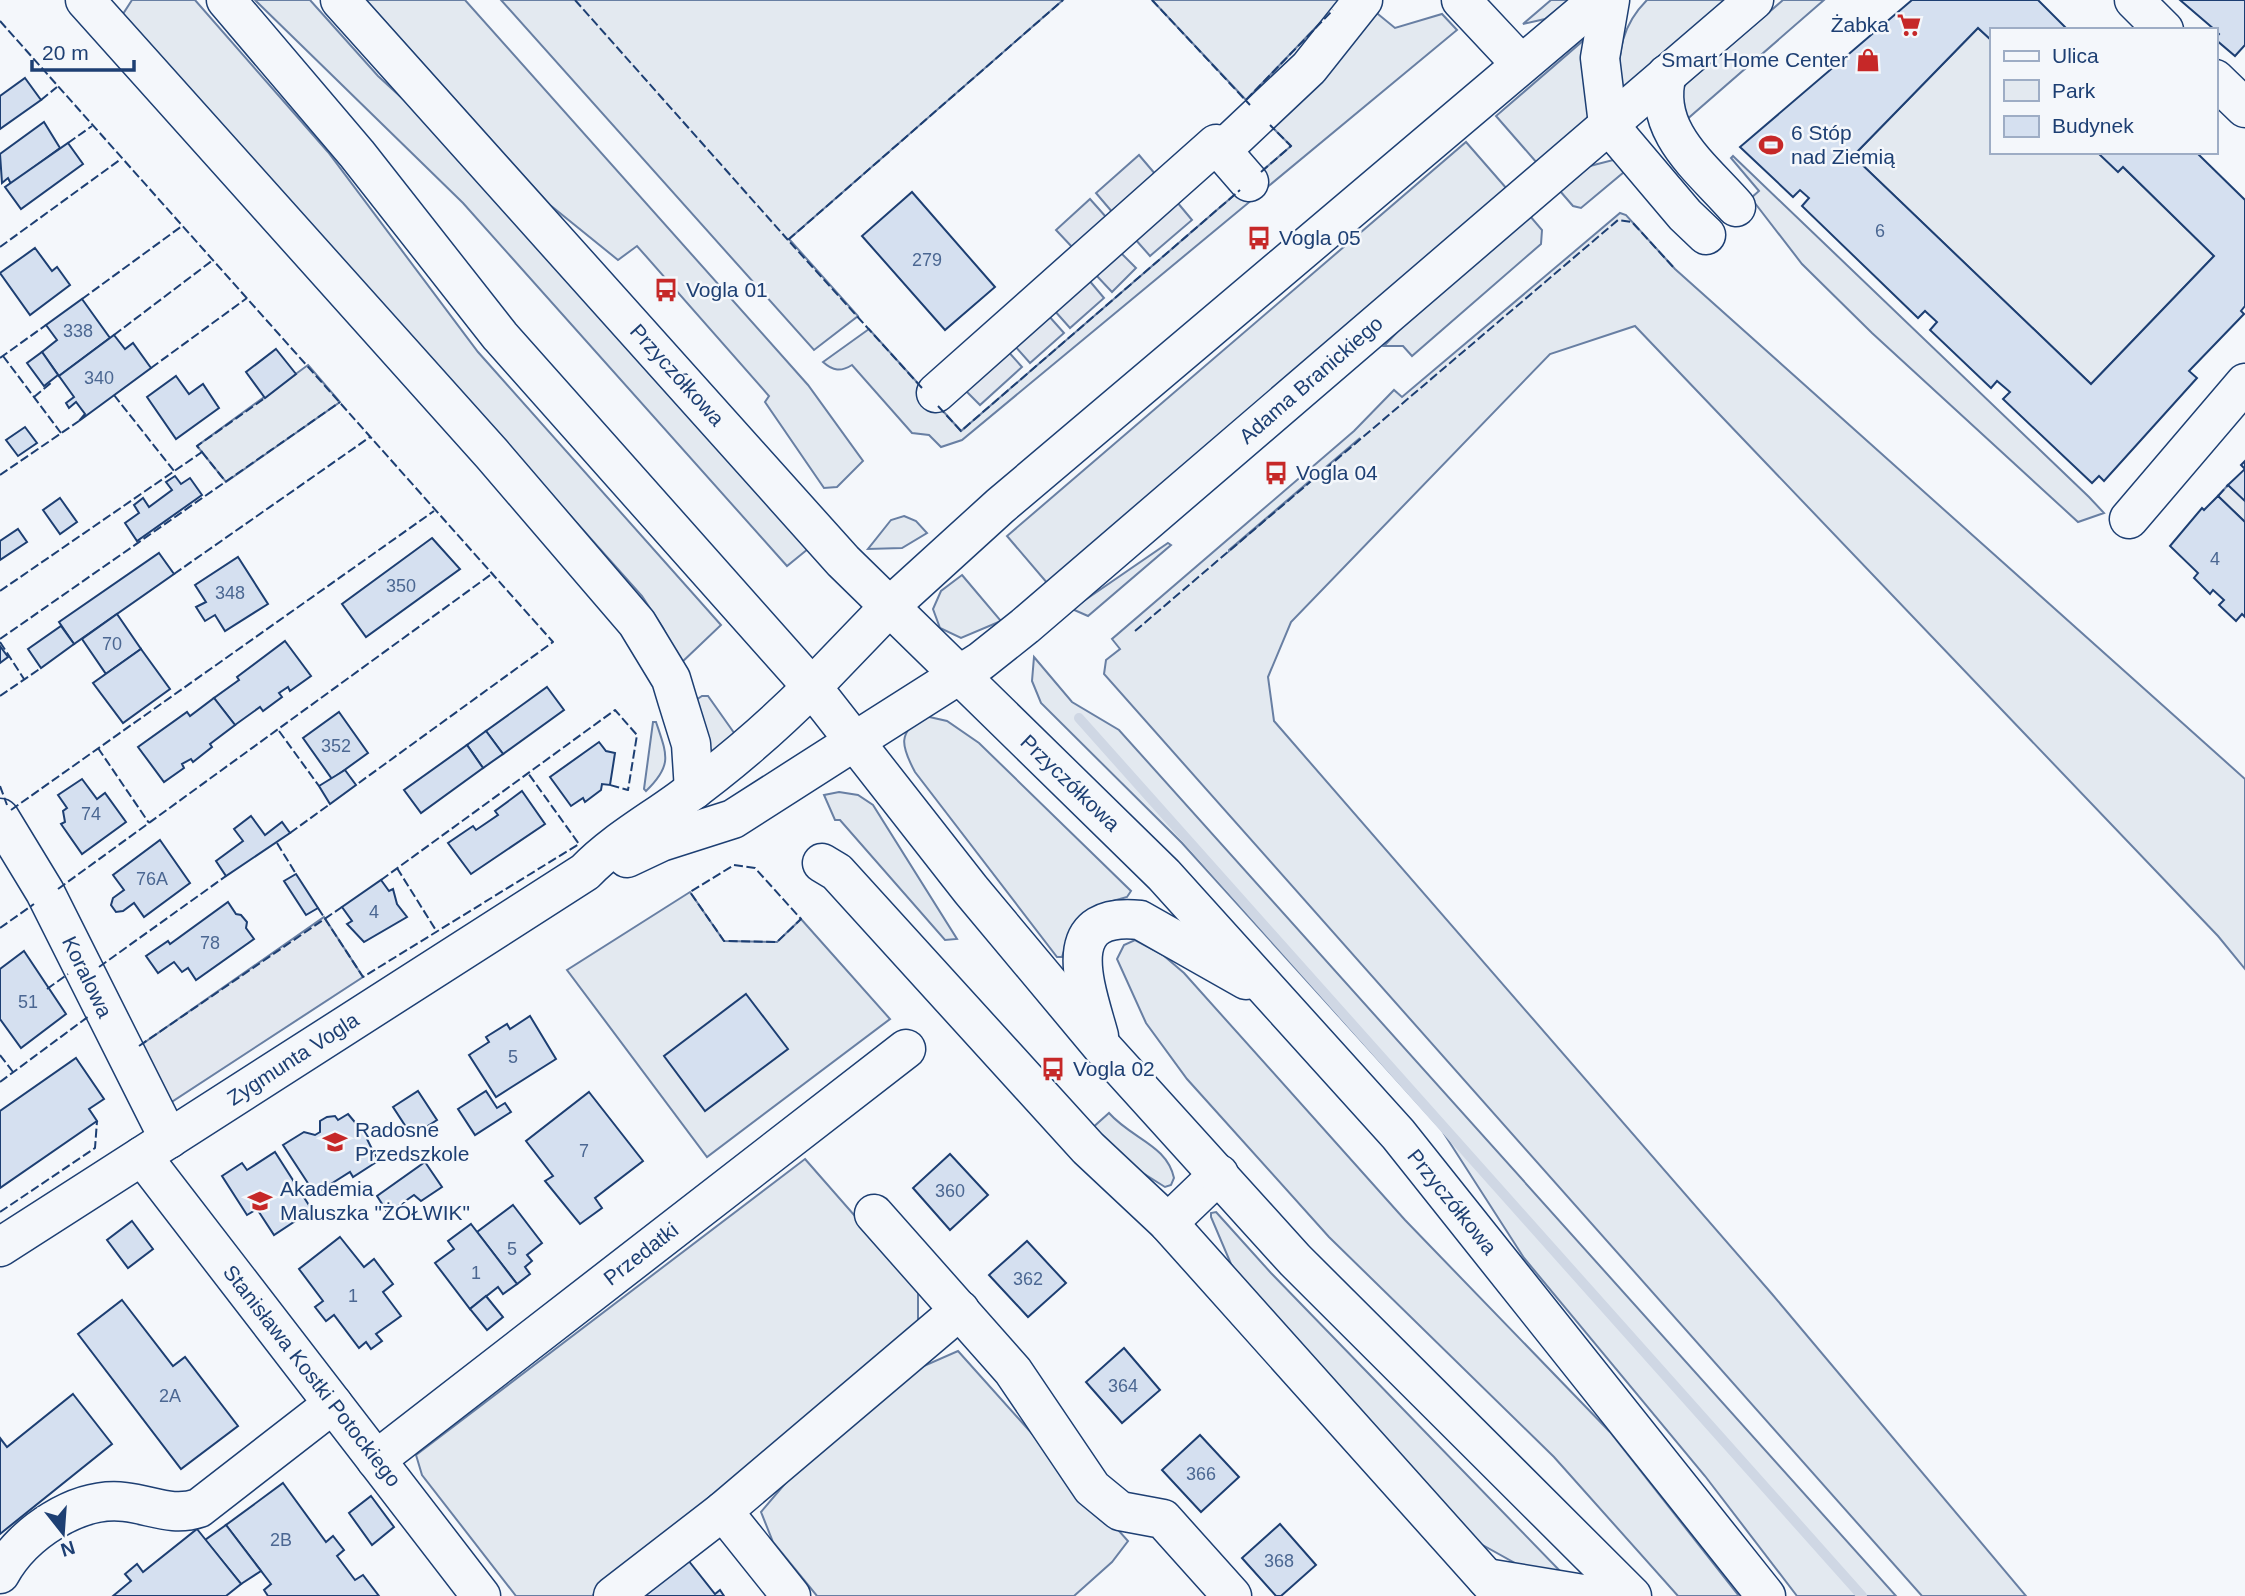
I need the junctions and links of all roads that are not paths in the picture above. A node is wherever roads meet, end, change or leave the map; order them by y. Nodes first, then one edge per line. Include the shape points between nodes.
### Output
1 (226, 0) edge
2 (340, 0) edge
3 (1363, 0) edge
4 (1461, 0) edge
5 (1598, 0) edge
6 (1610, 0) edge
7 (1754, 0) edge
8 (2134, 0) edge
9 (96, 4) edge
10 (2162, 28) edge
11 (1520, 64) junction
12 (1667, 74) junction
13 (2217, 81) edge
14 (2245, 108) edge
15 (1608, 124) junction
16 (1222, 150) junction
17 (1249, 182) dead end
18 (1735, 207) dead end
19 (1706, 235) dead end
20 (2245, 383) edge
21 (936, 393) dead end
22 (2129, 519) dead end
23 (889, 607) junction
24 (959, 675) junction
25 (812, 687) junction
26 (855, 741) junction
27 (694, 790) junction
28 (0, 818) edge
29 (822, 863) dead end
30 (585, 872) junction
31 (1273, 996) junction
32 (1103, 1048) junction
33 (906, 1049) dead end
34 (156, 1147) junction
35 (1219, 1174) junction
36 (874, 1214) dead end
37 (1168, 1223) junction
38 (0, 1247) edge
39 (960, 1310) junction
40 (333, 1404) junction
41 (376, 1460) junction
42 (723, 1511) junction
43 (0, 1574) edge
44 (0, 1583) edge
45 (1494, 1587) edge
46 (3, 1596) edge
47 (481, 1596) edge
48 (613, 1596) edge
49 (790, 1596) edge
50 (1232, 1596) edge
51 (1595, 1596) edge
52 (1632, 1596) edge
53 (1766, 1596) edge

1 - 25 main road via 357,154 500,336
2 - 23 main road, Przyczółkowa via 842,561
3 - 16 main road via 1309,68
4 - 11 main road
5 - 11 main road
6 - 15 main road via 1600,58
7 - 12 main road, Adama Branickiego
8 - 10 main road
9 - 27 main road via 637,623 671,680 691,744
11 - 23 main road via 1000,506
12 - 15 main road, Adama Branickiego
12 - 18 main road via 1662,96 1670,130
13 - 14 main road
15 - 19 main road
15 - 24 main road, Adama Branickiego via 1025,626
16 - 17 main road
16 - 21 main road via 1216,144
20 - 22 main road
23 - 24 main road, Przyczółkowa
23 - 25 main road
24 - 26 main road, Adama Branickiego
24 - 31 main road, Przyczółkowa via 1164,874
25 - 26 main road
25 - 27 main road, Zygmunta Vogla via 754,744
26 - 30 main road, Zygmunta Vogla via 733,819
26 - 32 main road
27 - 30 main road, Zygmunta Vogla via 606,850
28 - 34 main road, Koralowa via 46,892
29 - 37 main road via 837,872 1088,1148
30 - 34 main road, Zygmunta Vogla
31 - 32 main road via 1140,920 1107,921 1088,938 1081,953 1081,969
31 - 53 main road, Przyczółkowa via 1398,1135
32 - 35 main road
33 - 41 main road, Przedatki
34 - 38 main road, Zygmunta Vogla
34 - 40 main road, Stanisława Kostki Potockiego
35 - 37 main road
35 - 52 main road via 1295,1260
36 - 39 main road
37 - 45 main road
39 - 42 main road
39 - 50 main road via 1013,1371 1092,1488 1120,1511 1163,1519
40 - 41 main road, Stanisława Kostki Potockiego
40 - 43 main road via 199,1508 184,1513 124,1502 95,1504 26,1538
41 - 47 main road, Stanisława Kostki Potockiego
42 - 48 main road
42 - 49 main road
44 - 46 main road
45 - 51 main road

